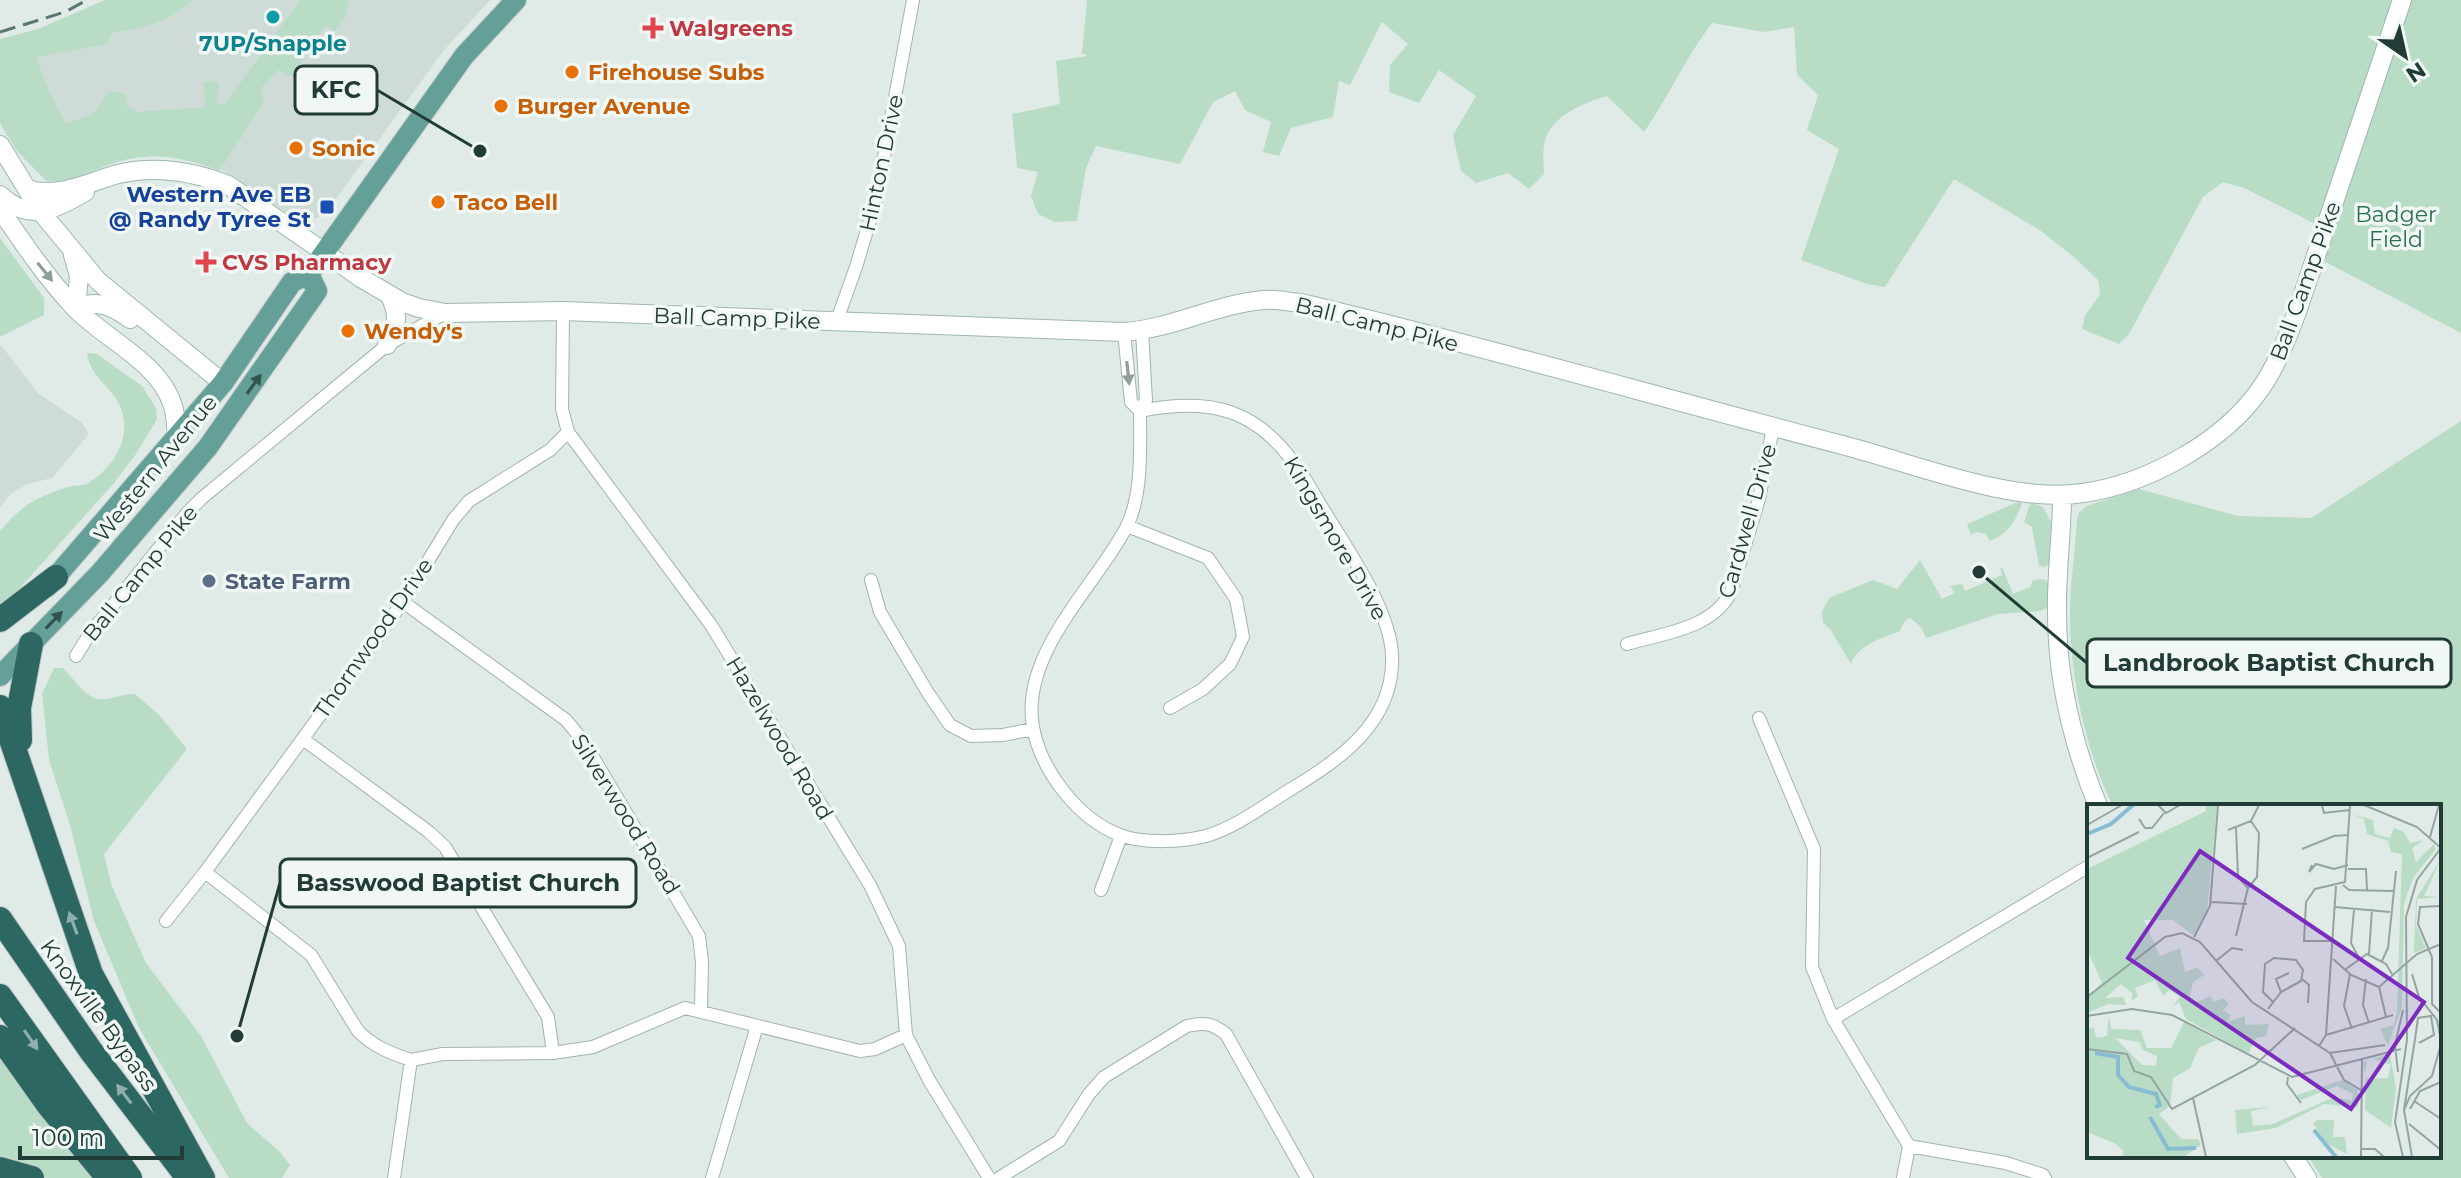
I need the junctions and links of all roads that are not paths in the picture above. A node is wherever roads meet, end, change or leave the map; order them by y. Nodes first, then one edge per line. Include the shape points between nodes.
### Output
1 (516, 0) edge
2 (913, 0) edge
3 (2402, 0) edge
4 (0, 145) edge
5 (108, 178) junction
6 (27, 189) junction
7 (0, 195) edge
8 (0, 209) edge
9 (41, 212) junction
10 (72, 251) junction
11 (325, 251) junction
12 (309, 274) junction
13 (389, 294) junction
14 (76, 309) junction
15 (563, 311) junction
16 (445, 313) junction
17 (836, 323) junction
18 (1133, 331) junction
19 (387, 345) junction
20 (187, 354) junction
21 (223, 383) junction
22 (1140, 411) junction
23 (1773, 428) junction
24 (568, 432) junction
25 (177, 437) junction
26 (208, 447) junction
27 (2062, 496) junction
28 (1127, 526) junction
29 (56, 577) junction
30 (871, 580) dead end
31 (403, 602) junction
32 (0, 620) edge
33 (0, 636) edge
34 (31, 644) junction
35 (1627, 644) dead end
36 (76, 656) dead end
37 (0, 676) edge
38 (0, 707) edge
39 (1170, 708) dead end
40 (1759, 718) dead end
41 (1033, 729) junction
42 (303, 739) junction
43 (26, 782) junction
44 (2097, 804) edge
45 (1121, 836) junction
46 (2087, 867) edge
47 (205, 872) junction
48 (1101, 890) dead end
49 (0, 919) edge
50 (166, 921) dead end
51 (0, 996) edge
52 (701, 1010) junction
53 (1833, 1019) junction
54 (757, 1026) junction
55 (906, 1035) junction
56 (0, 1037) edge
57 (553, 1053) junction
58 (411, 1060) junction
59 (1909, 1146) junction
60 (2294, 1158) edge
61 (0, 1169) edge
62 (32, 1178) edge
63 (108, 1178) edge
64 (130, 1178) edge
65 (188, 1178) edge
66 (203, 1178) edge
67 (394, 1178) edge
68 (712, 1178) edge
69 (989, 1178) edge
70 (999, 1178) edge
71 (1307, 1178) edge
72 (1903, 1178) edge
73 (2045, 1178) edge
74 (2307, 1178) edge

1 - 11 main road, Western Avenue via 464,56
2 - 17 street, Hinton Drive via 876,200
3 - 27 street, Ball Camp Pike via 2297,312 2261,388 2225,429 2178,460 2117,484
4 - 6 street
5 - 6 street via 66,190
5 - 9 street
5 - 11 street via 148,170 207,177 228,185
6 - 9 street
7 - 9 street via 14,207
8 -> 14 street
9 - 10 street
10 - 14 street via 79,276
10 - 20 street via 98,281
11 - 12 main road, Western Avenue
11 - 13 street
12 - 21 main road, Western Avenue via 292,282
26 -> 12 main road, Western Avenue via 317,291
13 - 16 street
13 - 19 street via 398,316
14 - 20 street via 111,306 162,343
14 - 25 street via 159,380 174,408
15 - 16 street, Ball Camp Pike
15 - 17 street, Ball Camp Pike
15 - 24 street, Hazelwood Road via 562,409
16 - 19 street, Ball Camp Pike
17 - 18 street, Ball Camp Pike
18 - 22 street, Kingsmore Drive via 1131,402
18 - 23 street, Ball Camp Pike via 1252,302 1301,303
19 - 36 street, Ball Camp Pike via 187,513
20 - 21 street
21 - 25 main road, Western Avenue
21 - 26 main road via 228,393
22 - 28 street, Kingsmore Drive via 1136,495
22 - 45 street, Kingsmore Drive via 1221,408 1270,433 1297,464 1379,608 1388,631 1392,671 1377,716 1353,747 1227,829 1173,842
23 - 27 street, Ball Camp Pike via 1976,483
23 - 35 street, Cardwell Drive via 1759,499 1724,606 1706,620
24 - 31 street, Thornwood Drive via 550,450 469,501
24 - 55 street, Hazelwood Road via 711,625 870,885 899,946
25 - 29 main road, Western Avenue
34 -> 26 main road, Western Avenue
27 - 44 street via 2060,662 2077,748
28 - 39 street via 1208,558 1236,599 1243,637 1230,664 1203,689
28 - 41 street, Kingsmore Drive via 1038,667
29 - 32 highway
29 - 33 main road, Western Avenue
30 - 41 street via 880,612 950,725 971,736
31 - 42 street, Thornwood Drive
31 - 52 street, Silverwood Road via 566,720 584,742 699,936
34 - 37 main road, Western Avenue
34 - 43 highway via 19,708
38 - 43 highway
40 - 53 street via 1814,849 1812,967
41 - 45 street, Kingsmore Drive via 1060,788
42 - 47 street, Thornwood Drive
42 - 57 street via 445,847 548,1017
66 -> 43 highway via 91,974
45 - 48 street
46 - 53 street
47 - 50 street, Thornwood Drive
47 - 58 street via 311,955 368,1041
65 -> 49 highway, Knoxville Bypass
51 -> 64 highway
52 - 54 street
52 - 57 street via 685,1008 593,1047
53 - 59 street
54 - 55 street via 860,1051
54 - 68 street
55 - 69 street, Hazelwood Road
56 - 63 highway
57 - 58 street via 443,1054
58 - 67 street
59 - 72 street
59 - 73 street via 2006,1163
60 - 74 street
61 - 62 highway
70 - 71 street via 1059,1141 1104,1077 1200,1023 1213,1024 1226,1034

